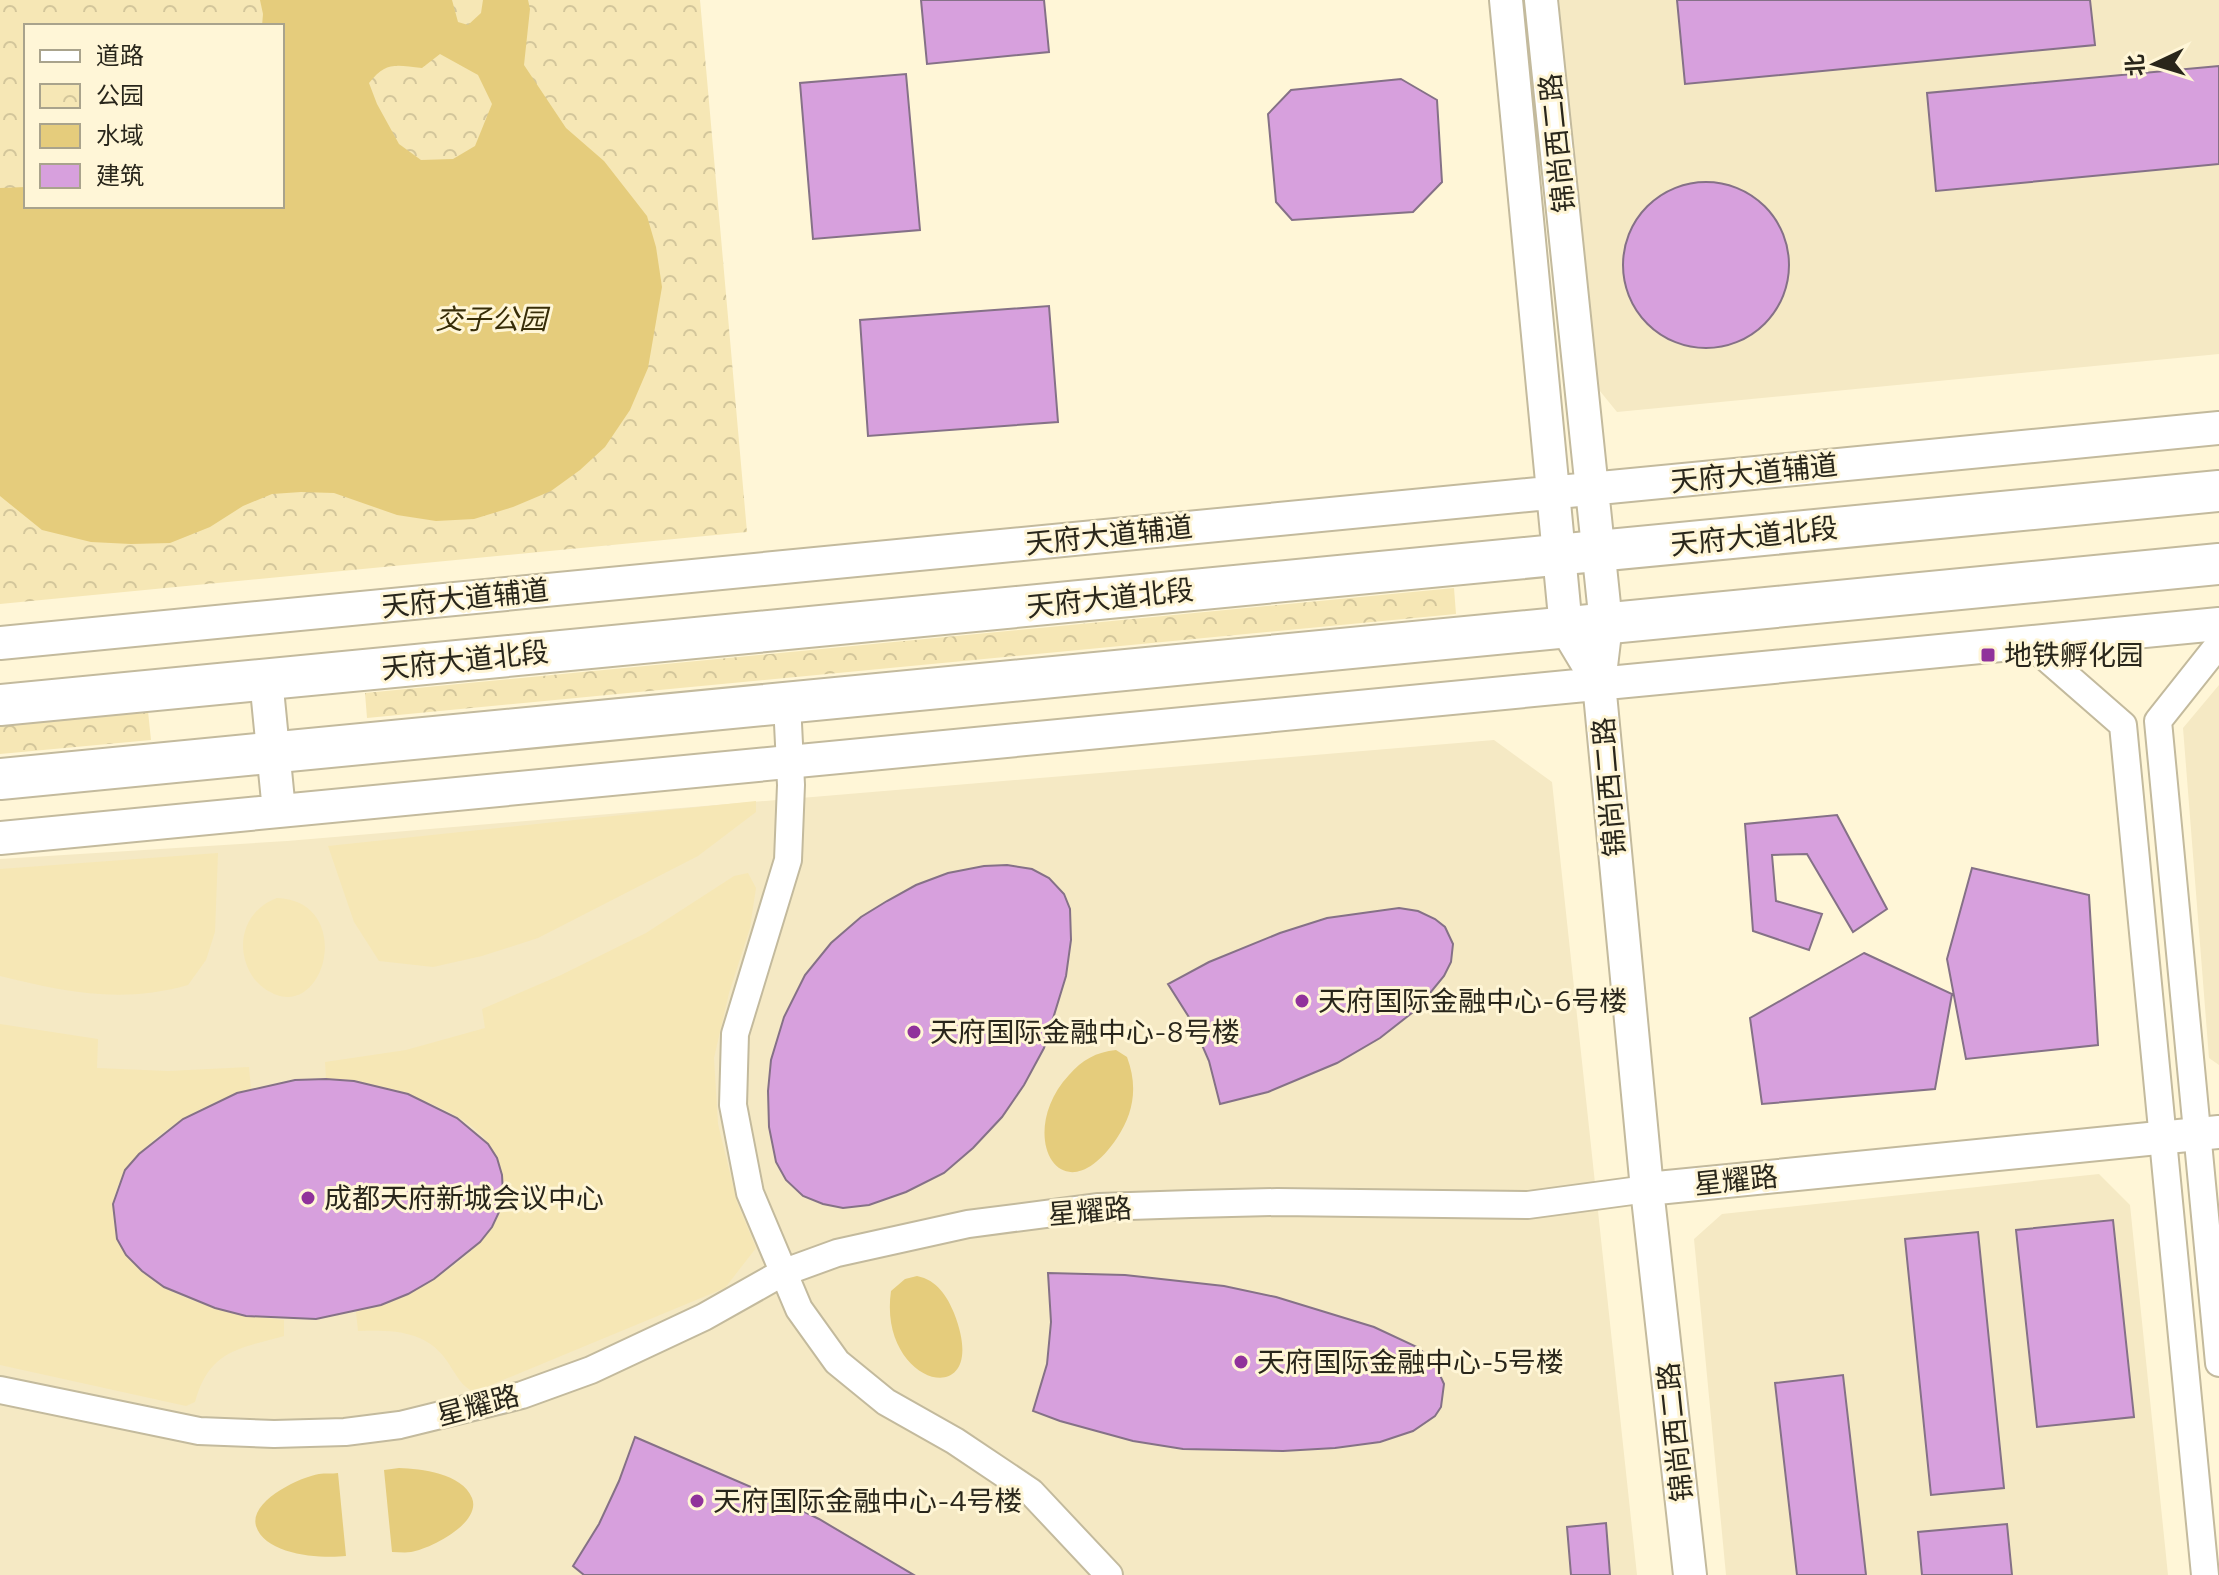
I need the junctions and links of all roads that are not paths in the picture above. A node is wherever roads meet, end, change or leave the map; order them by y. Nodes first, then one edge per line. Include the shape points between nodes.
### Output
1 (1506, 0) edge
2 (1541, 0) edge
3 (2219, 428) edge
4 (1593, 489) junction
5 (2219, 491) edge
6 (1553, 493) junction
7 (1599, 551) junction
8 (1559, 555) junction
9 (2219, 564) edge
10 (1606, 624) junction
11 (2219, 624) edge
12 (1566, 628) junction
13 (2028, 642) junction
14 (0, 643) edge
15 (2219, 644) edge
16 (266, 679) junction
17 (1599, 683) junction
18 (787, 703) junction
19 (0, 705) edge
20 (273, 752) junction
21 (790, 761) junction
22 (0, 779) edge
23 (279, 811) junction
24 (0, 838) edge
25 (2207, 1133) edge
26 (2164, 1137) junction
27 (1647, 1189) junction
28 (782, 1273) junction
29 (2219, 1363) edge
30 (0, 1390) edge
31 (1109, 1575) edge
32 (1690, 1575) edge
33 (2205, 1575) edge

1 - 6 street
2 - 4 street, 锦尚西二路
3 - 4 street, 天府大道辅道
4 - 6 street, 天府大道辅道
4 - 7 street, 锦尚西二路
5 - 7 main road, 天府大道北段
6 - 8 street
6 - 14 street, 天府大道辅道
7 - 8 main road, 天府大道北段
7 - 10 street, 锦尚西二路
8 - 12 street
8 - 16 main road, 天府大道北段
9 - 10 main road
10 - 12 main road
10 - 17 street, 锦尚西二路
11 - 13 street
12 - 17 street
12 - 18 main road
13 - 17 street
13 - 26 street via 2123,725
15 - 25 street via 2158,721
16 - 19 main road, 天府大道北段
16 - 20 street
17 - 21 street
17 - 27 street, 锦尚西二路
18 - 20 main road
18 - 21 street
20 - 22 main road
20 - 23 street
21 - 23 street
21 - 28 street via 788,860 735,1034 733,1105 750,1193
23 - 24 street
25 - 26 street, 星耀路
25 - 29 street
26 - 27 street, 星耀路
26 - 33 street
27 - 28 street, 星耀路 via 1528,1205 1277,1202 1099,1207 968,1224 837,1253
27 - 32 street, 锦尚西二路
28 - 30 street, 星耀路 via 591,1370 522,1395 400,1425 345,1432 199,1431
28 - 31 street via 799,1309 837,1362 886,1402 1031,1492

